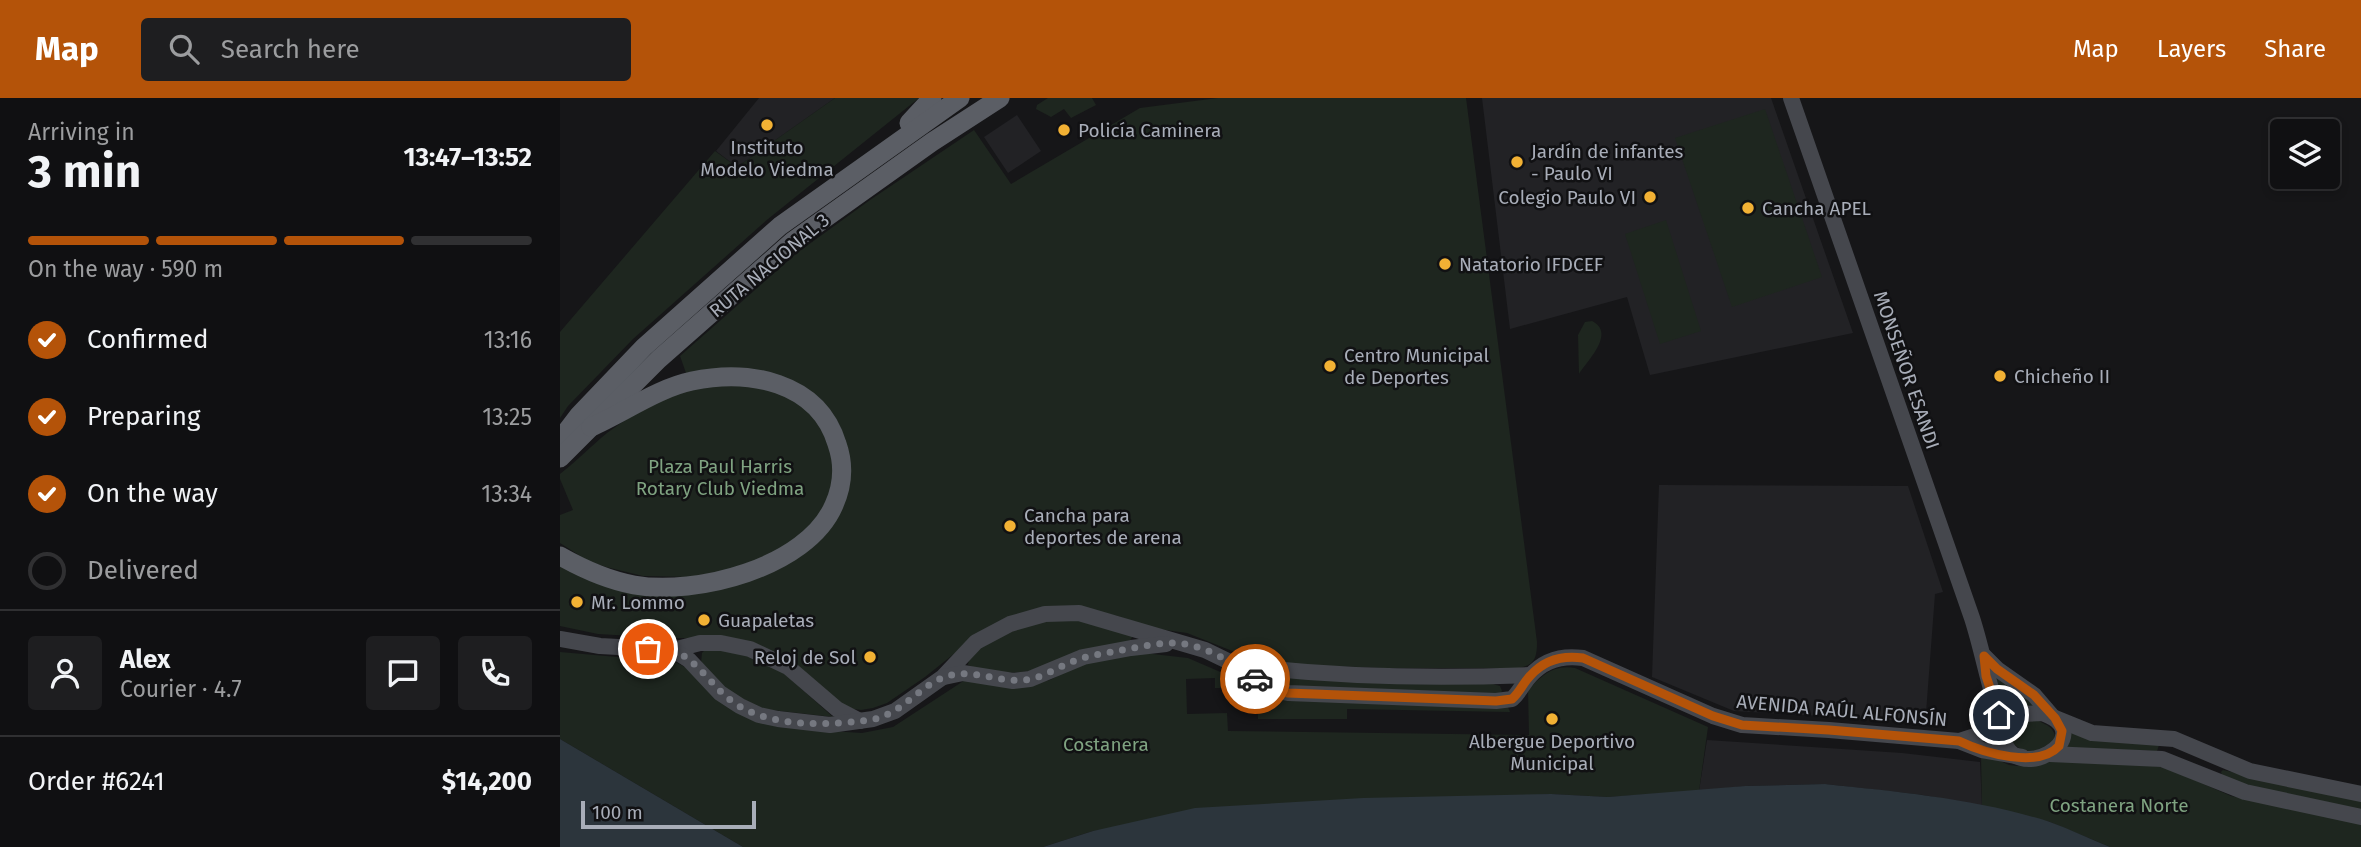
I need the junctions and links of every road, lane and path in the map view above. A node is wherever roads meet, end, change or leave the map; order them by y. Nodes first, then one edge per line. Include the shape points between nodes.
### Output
1 (932, 98) edge
2 (960, 98) edge
3 (1000, 98) edge
4 (1791, 98) edge
5 (879, 154) junction
6 (591, 427) junction
7 (560, 440) edge
8 (560, 458) edge
9 (560, 556) edge
10 (560, 639) edge
11 (1176, 643) junction
12 (673, 650) junction
13 (1984, 656) junction
14 (1236, 664) junction
15 (1530, 675) junction
16 (943, 677) junction
17 (2054, 717) junction
18 (860, 721) junction
19 (2004, 728) junction
20 (1959, 741) junction
21 (2050, 754) junction
22 (2022, 757) junction
23 (2361, 794) edge
24 (2361, 817) edge

1 - 5 highway
2 - 5 highway, RUTA NACIONAL 3
3 - 6 highway, RUTA NACIONAL 3 via 793,241 659,359
4 - 13 main road, MONSEÑOR ESANDI
5 - 7 highway, RUTA NACIONAL 3 via 780,226 644,347
6 - 8 highway, RUTA NACIONAL 3
6 - 9 highway via 688,382 747,376 765,379 800,395 824,416 840,452 842,479 834,507 805,542 763,566 729,578 635,585 586,570
10 - 12 main road
11 - 14 main road, AVENIDA RAÚL ALFONSÍN
11 - 16 main road, AVENIDA RAÚL ALFONSÍN via 1083,657 1030,679 1013,681 963,673
11 - 16 main road, AVENIDA RAÚL ALFONSÍN via 1079,613 1053,613 1010,624 976,642
12 - 18 main road, AVENIDA RAÚL ALFONSÍN via 720,693 759,715 830,725
12 - 18 main road via 700,643 750,649 788,667 837,709
13 - 17 main road
13 - 19 main road, MONSEÑOR ESANDI
14 - 15 main road, AVENIDA RAÚL ALFONSÍN via 1404,676
14 - 15 main road, AVENIDA RAÚL ALFONSÍN via 1270,689 1358,696 1496,701 1512,699
15 - 20 main road, AVENIDA RAÚL ALFONSÍN via 1556,659 1583,658 1742,725
16 - 18 main road, AVENIDA RAÚL ALFONSÍN via 895,711
17 - 19 main road, AVENIDA RAÚL ALFONSÍN via 2023,714
17 - 21 main road via 2062,738
17 - 23 main road, AVENIDA RAÚL ALFONSÍN via 2092,733 2174,739 2250,771
19 - 20 main road, AVENIDA RAÚL ALFONSÍN
19 - 22 main road via 2003,741
20 - 22 main road, AVENIDA RAÚL ALFONSÍN
21 - 22 main road, AVENIDA RAÚL ALFONSÍN
21 - 24 main road, AVENIDA RAÚL ALFONSÍN via 2162,759 2245,793

